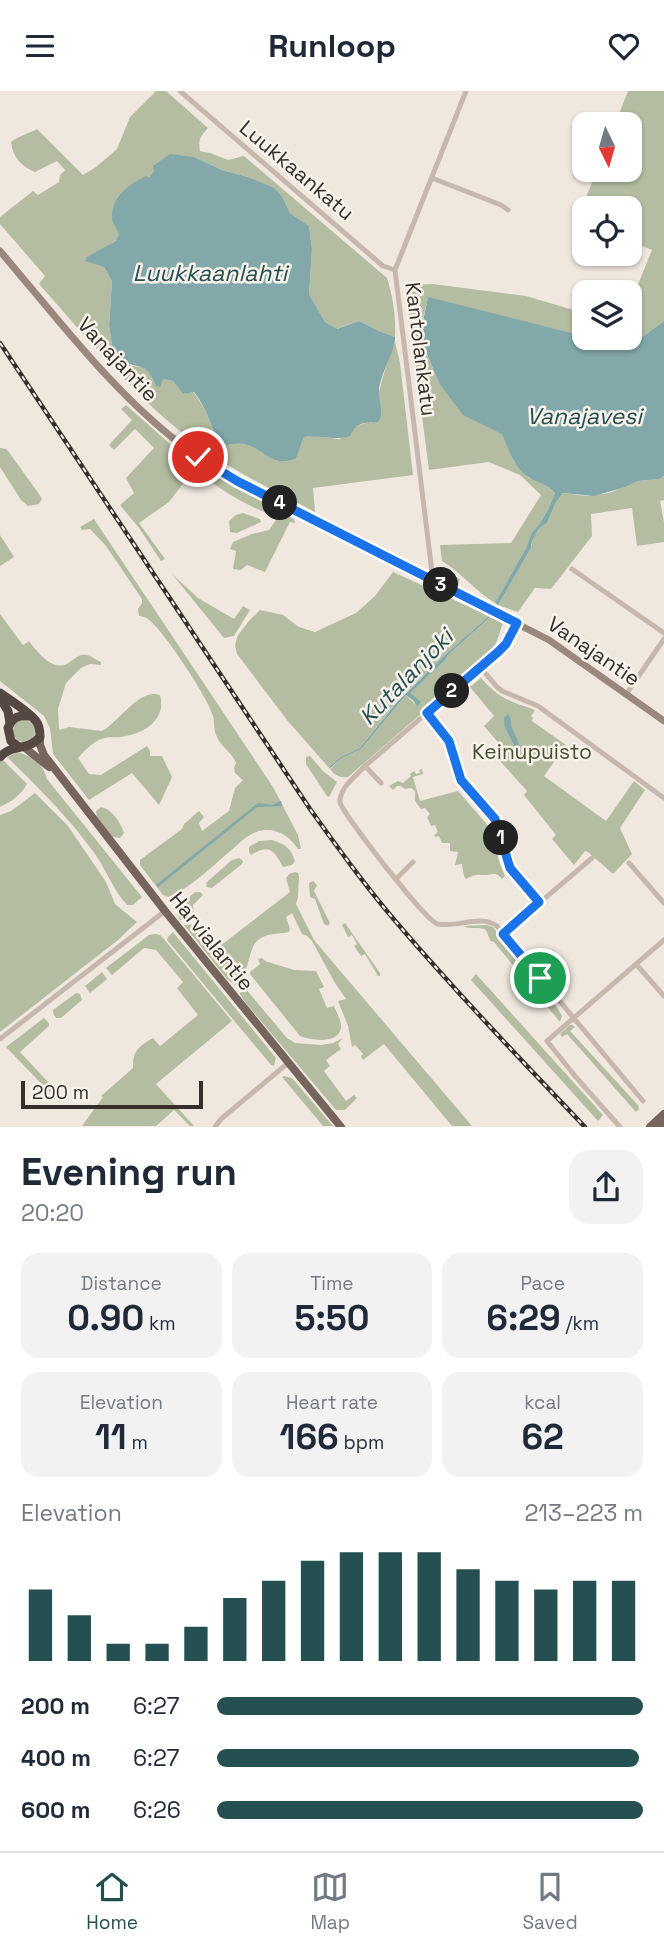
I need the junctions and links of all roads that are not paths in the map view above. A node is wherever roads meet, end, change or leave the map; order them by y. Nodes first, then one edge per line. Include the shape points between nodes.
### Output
1 (180, 91) edge
2 (466, 91) edge
3 (432, 178) junction
4 (508, 209) dead end
5 (0, 251) edge
6 (395, 270) junction
7 (572, 569) dead end
8 (432, 580) junction
9 (517, 623) junction
10 (664, 633) edge
11 (664, 639) edge
12 (481, 668) junction
13 (627, 693) junction
14 (0, 696) edge
15 (427, 713) junction
16 (29, 716) junction
17 (664, 721) edge
18 (9, 726) junction
19 (40, 737) junction
20 (0, 742) edge
21 (21, 747) junction
22 (0, 757) edge
23 (365, 766) junction
24 (59, 776) junction
25 (382, 783) dead end
26 (664, 798) edge
27 (592, 858) dead end
28 (413, 862) dead end
29 (629, 863) dead end
30 (396, 879) junction
31 (539, 902) junction
32 (664, 903) edge
33 (164, 911) junction
34 (503, 934) junction
35 (664, 940) edge
36 (636, 964) junction
37 (664, 996) edge
38 (574, 1018) junction
39 (0, 1039) edge
40 (288, 1063) junction
41 (643, 1101) dead end
42 (664, 1114) edge
43 (664, 1122) edge
44 (215, 1126) edge
45 (341, 1126) edge
46 (620, 1126) edge
47 (650, 1126) edge
48 (659, 1126) edge

1 - 6 street, Luukkaankatu via 383,266
2 - 3 street, Kantolankatu
3 - 4 street
3 - 6 street, Kantolankatu
5 - 8 street, Vanajantie via 122,392 188,450 237,481
6 - 8 street, Kantolankatu
7 - 10 street
8 - 9 street, Vanajantie
9 - 12 street via 506,644
9 - 13 street, Vanajantie
11 - 13 street
12 - 15 street
12 - 26 street via 502,691 538,706
13 - 17 street, Vanajantie
14 - 16 highway
14 - 18 highway
15 - 23 street
15 - 31 street via 449,741 461,780 495,819 510,868
16 - 18 highway via 18,716
16 - 19 highway via 39,725
18 - 20 highway
18 - 21 highway via 11,741
19 - 21 highway
19 - 24 main road, Harvialantie via 41,749
21 - 22 highway
21 - 24 main road, Harvialantie
23 - 25 street
23 - 30 street via 339,799
24 - 33 main road, Harvialantie
27 - 31 street
28 - 30 street
29 - 32 street
30 - 34 street via 432,922 490,922
31 - 34 street
33 - 39 street
33 - 40 main road, Harvialantie
34 - 38 street
35 - 36 street
36 - 37 street
36 - 38 street
38 - 41 street
38 - 46 street via 547,1041
40 - 44 street
40 - 45 main road, Harvialantie
42 - 47 main road
43 - 48 main road

